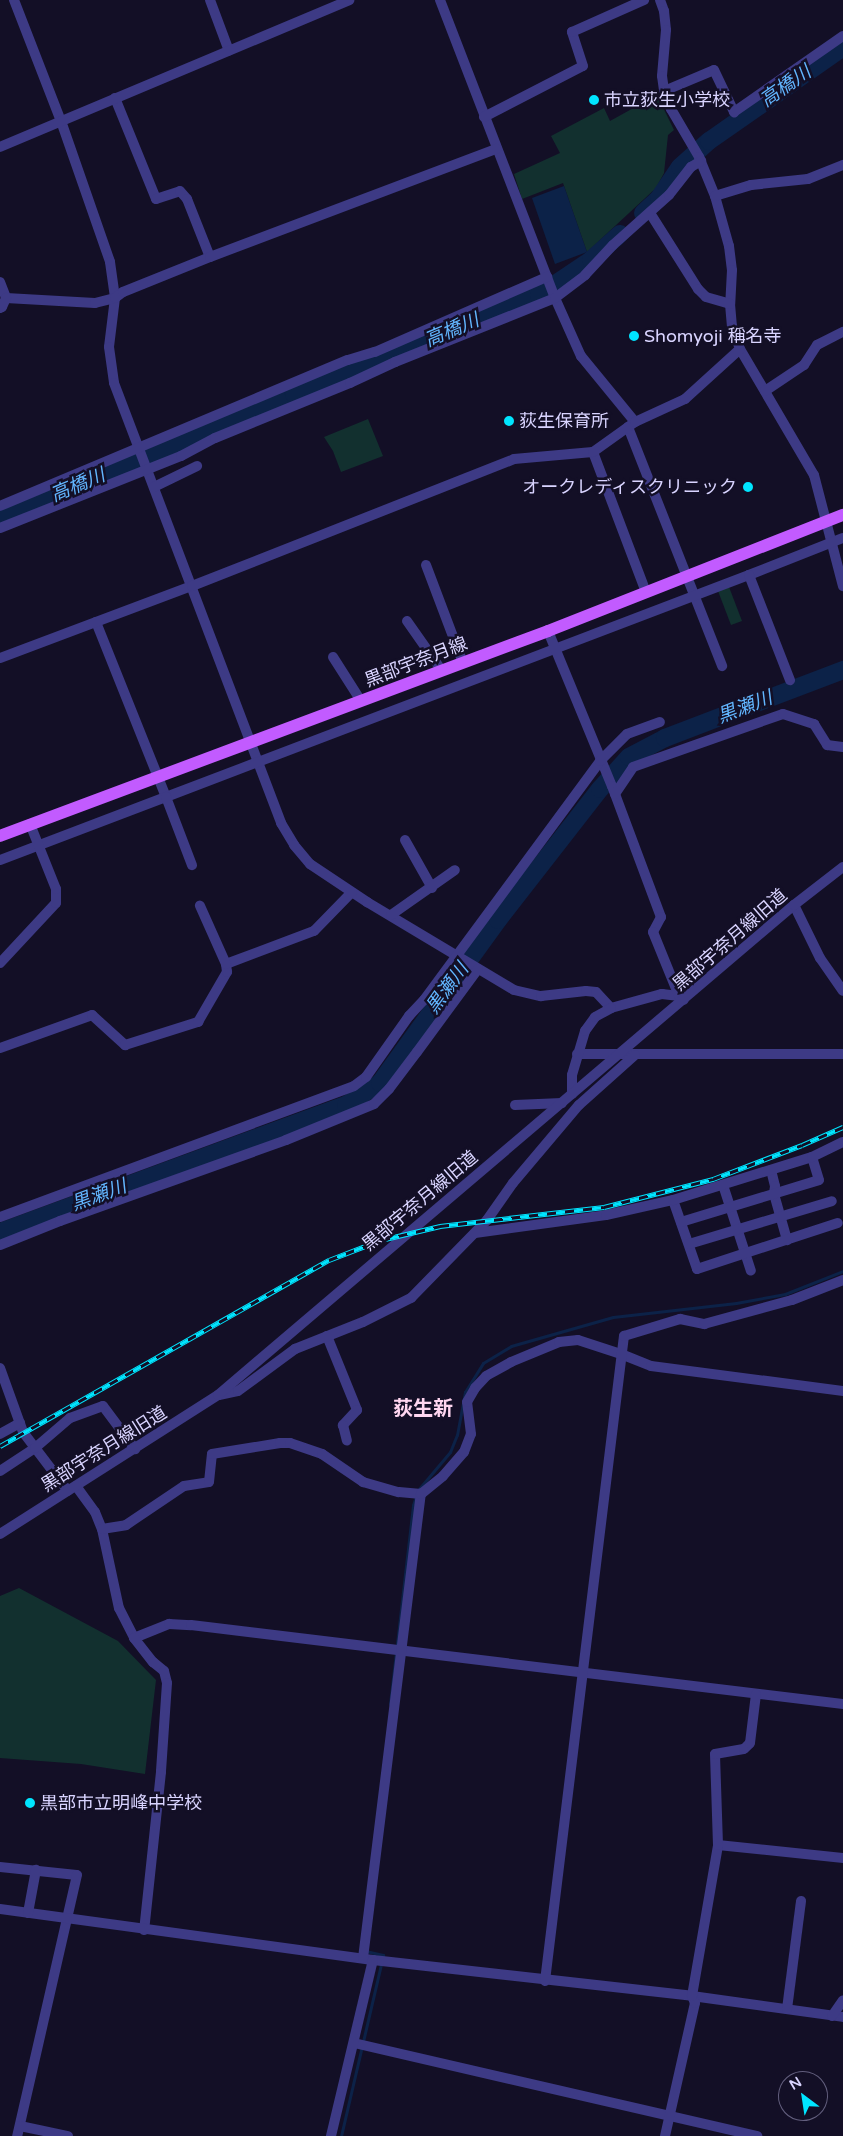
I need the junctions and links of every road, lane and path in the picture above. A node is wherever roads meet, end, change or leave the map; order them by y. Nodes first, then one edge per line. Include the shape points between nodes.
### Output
1 (14, 0) edge
2 (210, 0) edge
3 (349, 0) edge
4 (440, 0) edge
5 (644, 0) edge
6 (660, 0) edge
7 (843, 36) edge
8 (229, 51) junction
9 (664, 91) junction
10 (116, 98) junction
11 (484, 117) junction
12 (61, 121) junction
13 (0, 147) edge
14 (496, 149) junction
15 (701, 161) junction
16 (843, 165) edge
17 (715, 196) junction
18 (650, 213) junction
19 (210, 257) junction
20 (547, 278) junction
21 (0, 282) edge
22 (6, 298) junction
23 (115, 298) junction
24 (555, 298) junction
25 (730, 304) junction
26 (0, 308) edge
27 (843, 332) edge
28 (740, 349) junction
29 (765, 391) junction
30 (632, 424) junction
31 (139, 447) junction
32 (593, 452) junction
33 (198, 466) dead end
34 (147, 468) junction
35 (154, 487) junction
36 (0, 506) edge
37 (843, 515) edge
38 (827, 521) junction
39 (0, 528) edge
40 (843, 538) edge
41 (832, 542) junction
42 (426, 565) dead end
43 (749, 575) junction
44 (688, 576) junction
45 (192, 586) junction
46 (843, 586) edge
47 (646, 592) junction
48 (695, 595) junction
49 (407, 621) dead end
50 (96, 622) junction
51 (548, 631) junction
52 (555, 648) junction
53 (333, 657) dead end
54 (0, 658) edge
55 (463, 663) junction
56 (722, 666) dead end
57 (442, 670) junction
58 (790, 680) dead end
59 (360, 701) junction
60 (660, 722) dead end
61 (251, 742) junction
62 (843, 747) edge
63 (258, 762) junction
64 (602, 764) junction
65 (158, 778) junction
66 (614, 790) junction
67 (166, 797) junction
68 (30, 824) junction
69 (0, 836) edge
70 (405, 840) dead end
71 (38, 845) junction
72 (0, 860) edge
73 (192, 865) dead end
74 (843, 867) edge
75 (455, 870) dead end
76 (432, 888) junction
77 (352, 892) junction
78 (794, 905) junction
79 (200, 906) dead end
80 (391, 916) junction
81 (458, 957) junction
82 (0, 963) edge
83 (226, 964) junction
84 (477, 968) junction
85 (843, 991) edge
86 (682, 998) junction
87 (611, 1008) junction
88 (0, 1048) edge
89 (577, 1054) junction
90 (843, 1054) edge
91 (635, 1055) junction
92 (618, 1056) junction
93 (572, 1094) junction
94 (562, 1103) junction
95 (515, 1105) dead end
96 (843, 1142) edge
97 (812, 1157) junction
98 (771, 1170) junction
99 (723, 1185) junction
100 (774, 1194) junction
101 (673, 1200) junction
102 (832, 1201) dead end
103 (731, 1207) junction
104 (0, 1217) edge
105 (780, 1217) junction
106 (681, 1222) junction
107 (838, 1223) dead end
108 (737, 1229) junction
109 (475, 1233) junction
110 (788, 1240) junction
111 (688, 1244) junction
112 (0, 1245) edge
113 (745, 1254) junction
114 (750, 1271) dead end
115 (843, 1280) edge
116 (327, 1336) junction
117 (622, 1354) junction
118 (0, 1368) edge
119 (843, 1391) edge
120 (218, 1395) junction
121 (20, 1424) junction
122 (0, 1434) edge
123 (347, 1441) dead end
124 (35, 1448) junction
125 (135, 1449) junction
126 (0, 1471) edge
127 (72, 1489) junction
128 (421, 1494) junction
129 (102, 1529) junction
130 (0, 1534) edge
131 (134, 1638) junction
132 (402, 1651) junction
133 (582, 1671) junction
134 (756, 1694) junction
135 (843, 1704) edge
136 (718, 1845) junction
137 (843, 1858) edge
138 (0, 1867) edge
139 (36, 1870) junction
140 (801, 1901) dead end
141 (0, 1909) edge
142 (28, 1913) junction
143 (68, 1919) junction
144 (144, 1930) junction
145 (363, 1958) junction
146 (374, 1960) junction
147 (545, 1981) junction
148 (692, 1996) junction
149 (843, 2000) edge
150 (787, 2009) junction
151 (832, 2016) junction
152 (843, 2017) edge
153 (354, 2043) junction
154 (670, 2116) junction
155 (19, 2131) edge
156 (68, 2136) edge
157 (331, 2136) edge
158 (665, 2136) edge
159 (757, 2136) edge

1 - 12 street
2 - 8 street
3 - 8 street
4 - 11 street
5 - 11 street via 572,32 583,66
6 - 9 street via 666,30
7 - 9 street via 734,112 714,70
8 - 10 street
9 - 15 street
10 - 12 street
10 - 19 street via 156,199 180,191 187,199
11 - 14 street
12 - 13 street
12 - 23 street via 110,262
14 - 19 street
14 - 20 street
15 - 17 street
15 - 18 street via 691,167
16 - 17 street via 808,178 751,185
17 - 25 street via 729,246 732,270
18 - 24 street via 585,275
18 - 25 street via 698,289 706,297
19 - 23 street
20 - 24 street
20 - 31 street via 375,352 348,360
21 - 22 street
22 - 23 street via 95,303
22 - 26 street
23 - 31 street via 109,347 114,383
24 - 30 street via 581,356
24 - 34 street
25 - 28 street via 732,326
27 - 29 street via 816,345 804,365
28 - 29 street
28 - 30 street via 685,399
29 - 38 street via 814,474
30 - 32 street
30 - 44 street
31 - 34 street
31 - 36 street
32 - 45 street via 514,459
32 - 47 street
33 - 35 street
34 - 35 street
34 - 39 street
35 - 45 street
37 - 38 main road, 黒部宇奈月線
38 - 41 street
38 - 44 main road, 黒部宇奈月線
40 - 41 street
41 - 43 street
41 - 46 street
42 - 55 street
43 - 48 street
43 - 58 street
44 - 47 main road, 黒部宇奈月線
44 - 48 street
45 - 50 street
45 - 61 street
47 - 51 main road, 黒部宇奈月線
48 - 52 street
48 - 56 street
49 - 57 street
50 - 54 street
50 - 65 street
51 - 52 street
51 - 55 main road, 黒部宇奈月線
52 - 63 street
52 - 64 street
53 - 59 street
55 - 57 main road, 黒部宇奈月線
57 - 59 main road, 黒部宇奈月線
59 - 61 main road, 黒部宇奈月線
60 - 64 street via 627,734
61 - 63 street
61 - 65 main road, 黒部宇奈月線
62 - 66 street via 827,745 814,724 783,714 633,767
63 - 67 street
63 - 77 street via 281,823 294,844 310,864
64 - 66 street
64 - 81 street
65 - 67 street
65 - 68 main road, 黒部宇奈月線
66 - 86 street via 661,917 654,932
67 - 71 street
67 - 73 street
68 - 69 main road, 黒部宇奈月線
68 - 71 street
70 - 76 street
71 - 72 street
71 - 82 street via 56,888 56,903
74 - 78 street, 黒部宇奈月線旧道
75 - 76 street
76 - 80 street
77 - 80 street
77 - 83 street via 314,931
78 - 85 street via 820,958
78 - 86 street, 黒部宇奈月線旧道
79 - 83 street
80 - 81 street
81 - 84 street
81 - 104 street via 366,1077 354,1086
83 - 88 street via 227,972 198,1022 125,1045 92,1015
84 - 87 street via 514,990 541,996 596,992
84 - 112 street via 418,1052 374,1104 286,1140
86 - 87 street via 662,994
86 - 92 street, 黒部宇奈月線旧道
87 - 89 street via 595,1017 585,1031
89 - 92 street
89 - 93 street
90 - 91 street
91 - 92 street
91 - 109 street via 578,1105
92 - 93 street, 黒部宇奈月線旧道
93 - 94 street, 黒部宇奈月線旧道
94 - 95 street
94 - 120 street, 黒部宇奈月線旧道
96 - 97 street
97 - 98 street
97 - 100 street via 819,1180
98 - 99 street
98 - 100 street
99 - 101 street
99 - 103 street
100 - 103 street
100 - 105 street
101 - 106 street
101 - 109 street via 606,1215
102 - 105 street
103 - 106 street
103 - 108 street
105 - 108 street
105 - 110 street
106 - 111 street
107 - 110 street
108 - 111 street
108 - 113 street
109 - 116 street via 411,1298
110 - 113 street
111 - 113 street via 697,1269
113 - 114 street
115 - 117 street via 792,1300 704,1324 680,1319 647,1327 624,1336
116 - 120 street via 295,1349 238,1391
116 - 123 street via 357,1410 343,1425
117 - 119 street via 651,1366
117 - 128 street via 578,1340 559,1342 486,1376 467,1402 471,1434 464,1452
117 - 133 street
118 - 121 street
120 - 125 street, 黒部宇奈月線旧道
121 - 122 street
121 - 124 street
124 - 125 street via 70,1418 103,1406
124 - 126 street
124 - 127 street
125 - 127 street, 黒部宇奈月線旧道
127 - 129 street via 96,1512
127 - 130 street, 黒部宇奈月線旧道
128 - 129 street via 363,1482 322,1454 290,1442 280,1443 212,1454 209,1482 184,1486 126,1525
128 - 132 street
129 - 131 street via 119,1608
131 - 132 street via 168,1624 191,1625
131 - 144 street via 164,1671 168,1683
132 - 133 street
132 - 145 street
133 - 134 street
133 - 147 street
134 - 135 street
134 - 136 street via 750,1743 744,1748 715,1754
136 - 137 street
136 - 148 street
138 - 139 street
139 - 142 street
139 - 143 street via 77,1875
140 - 150 street
141 - 142 street
142 - 143 street
143 - 144 street
143 - 155 street
144 - 145 street
145 - 146 street
146 - 147 street
146 - 153 street
147 - 148 street
148 - 150 street
148 - 154 street via 695,2003
149 - 151 street
150 - 151 street
151 - 152 street
153 - 154 street
153 - 157 street
154 - 158 street
154 - 159 street
155 - 156 street

